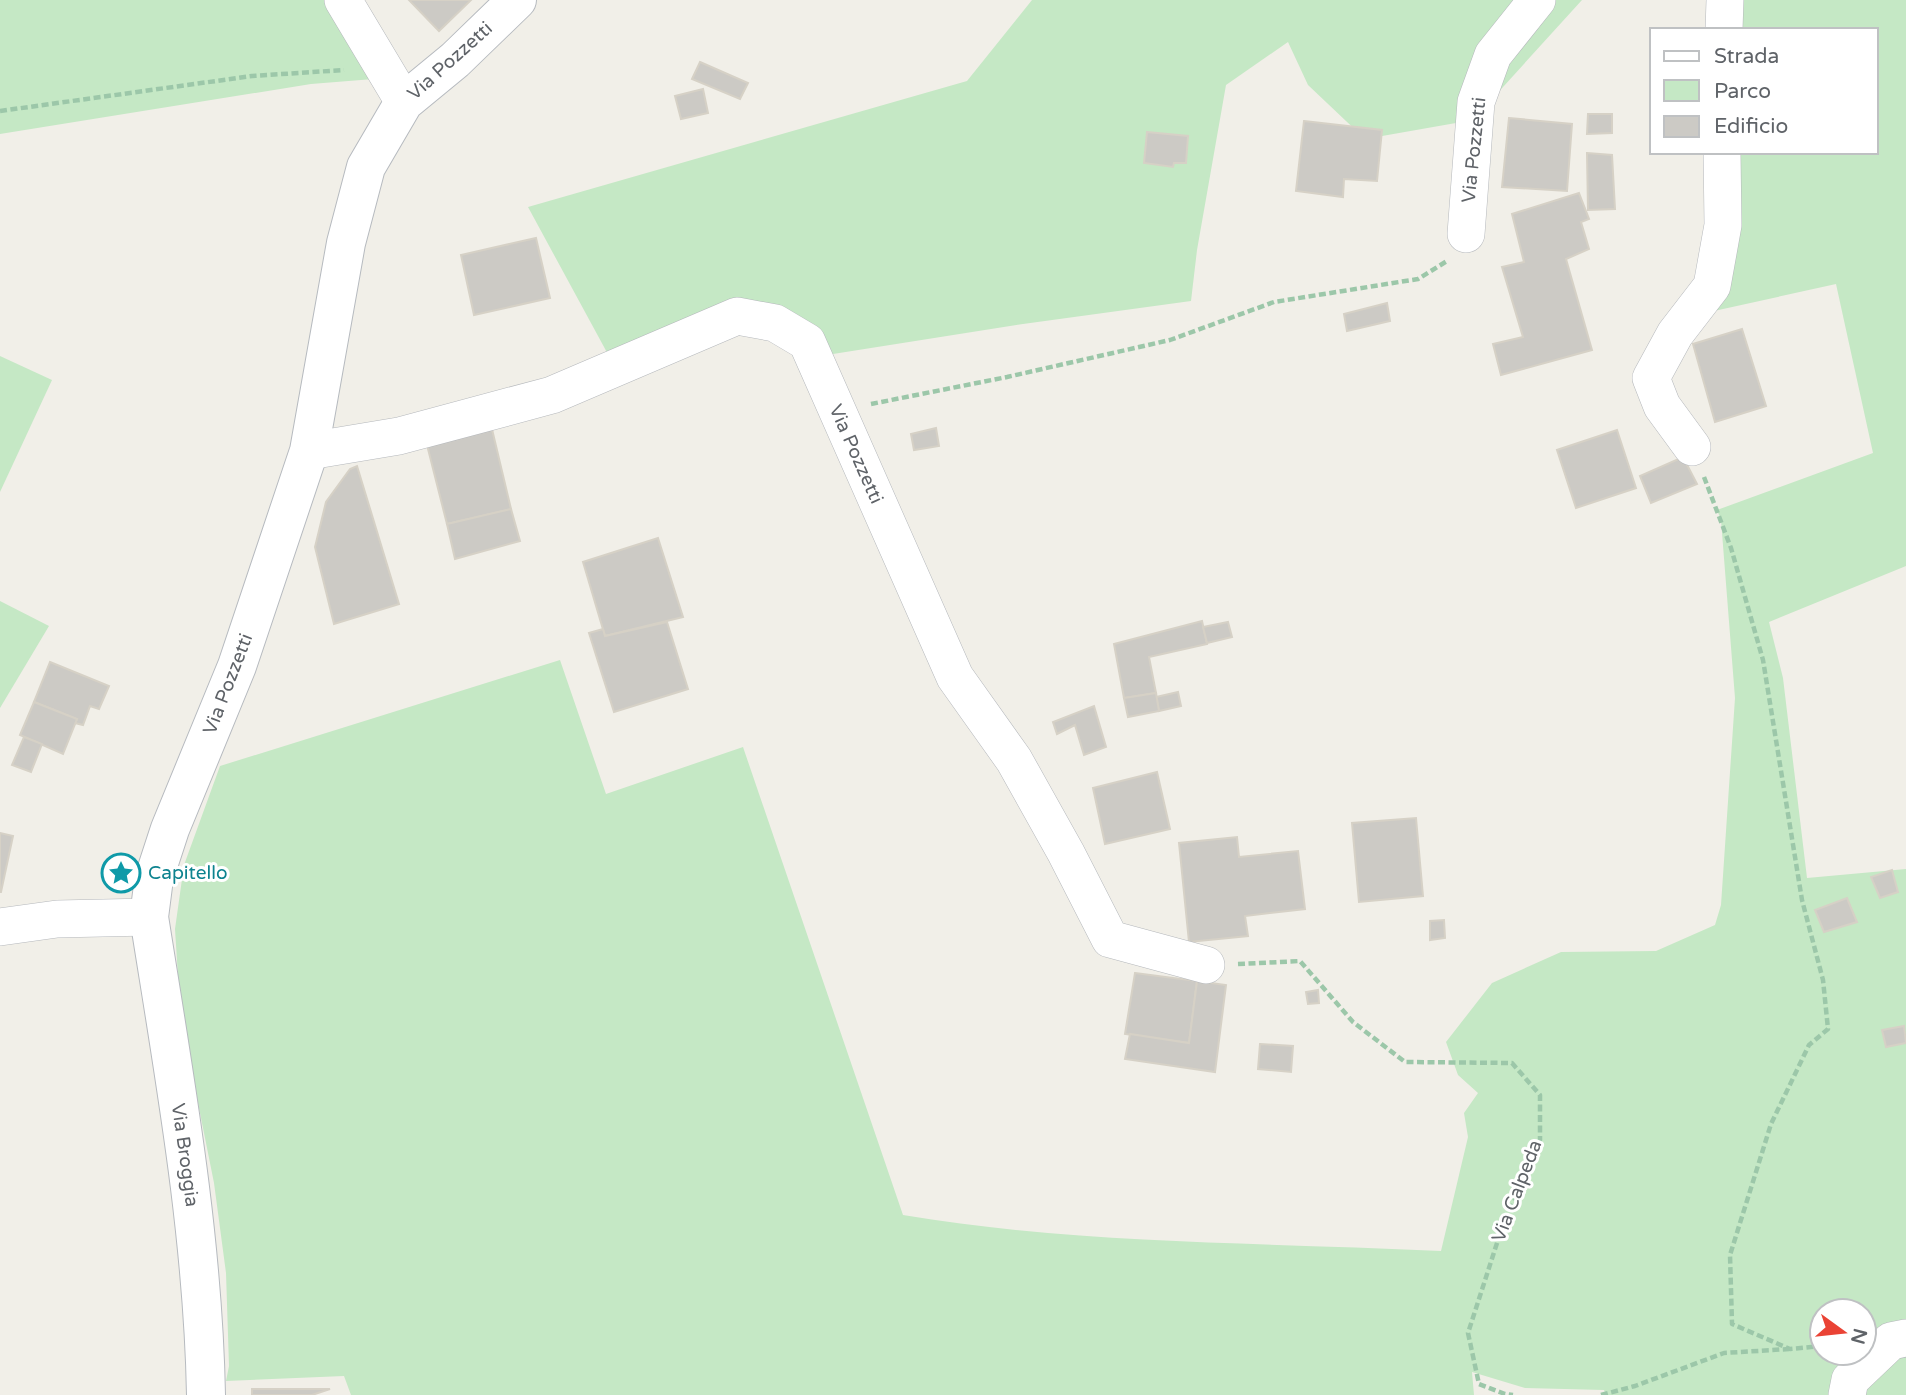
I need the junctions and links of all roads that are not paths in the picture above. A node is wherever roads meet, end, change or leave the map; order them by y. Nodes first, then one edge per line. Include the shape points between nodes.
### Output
1 (343, 0) edge
2 (517, 0) edge
3 (1537, 0) edge
4 (1725, 0) edge
5 (1724, 28) edge
6 (404, 103) junction
7 (1722, 154) edge
8 (1466, 234) road end
9 (1692, 447) road end
10 (309, 451) junction
11 (149, 917) junction
12 (0, 926) edge
13 (1206, 965) road end
14 (1898, 1340) edge
15 (206, 1395) edge
16 (1847, 1395) edge

1 - 6 street
2 - 6 street, Via Pozzetti
3 - 8 street, Via Pozzetti via 1493,55 1476,102
4 - 5 street
6 - 10 street, Via Pozzetti via 366,167 346,243
7 - 9 street via 1723,225 1712,286 1675,334 1651,377 1662,405
10 - 11 street, Via Pozzetti via 237,666 170,829 154,878
10 - 13 street, Via Pozzetti via 399,436 552,395 737,316 775,323 807,342 955,677 1014,760 1110,939
11 - 12 street via 57,919
11 - 15 street, Via Broggia via 188,1163 205,1324
14 - 16 street via 1850,1380

